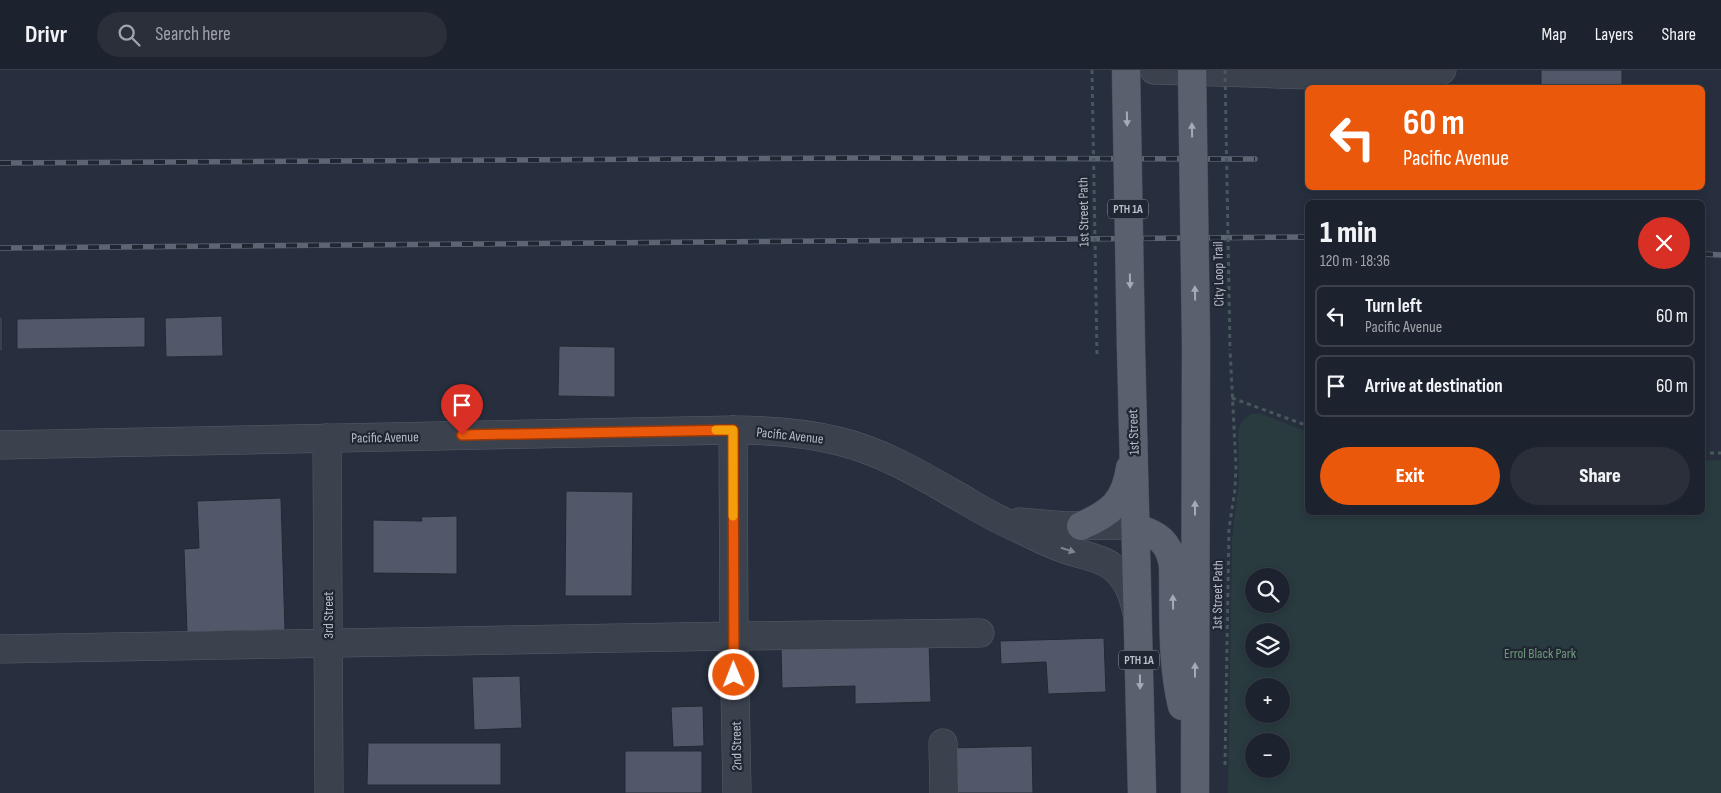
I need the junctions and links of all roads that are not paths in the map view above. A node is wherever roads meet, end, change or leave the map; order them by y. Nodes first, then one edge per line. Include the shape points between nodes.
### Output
1 (1126, 70) edge
2 (1154, 70) edge
3 (1192, 70) edge
4 (1442, 70) edge
5 (733, 430) junction
6 (327, 438) junction
7 (1134, 444) junction
8 (0, 445) edge
9 (992, 516) junction
10 (1081, 526) junction
11 (1136, 528) junction
12 (1139, 623) junction
13 (980, 633) dead end
14 (734, 636) junction
15 (328, 643) junction
16 (0, 649) edge
17 (943, 743) dead end
18 (1195, 791) edge
19 (329, 793) edge
20 (737, 793) edge
21 (944, 793) edge
22 (1142, 793) edge

1 -> 7 main road, 1st Street / PTH 1A, bridge
2 - 4 street via 1407,78
18 -> 3 main road, bridge via 1196,342
5 - 6 street, Pacific Avenue
5 - 9 street, Pacific Avenue via 805,434 876,452
5 - 14 street, 2nd Street
6 - 8 street, Pacific Avenue
6 - 15 street, 3rd Street
7 - 10 main road via 1128,477 1118,501 1099,518
7 - 11 main road, 1st Street / PTH 1A
9 - 10 street, Pacific Avenue via 1024,523
9 -> 12 street, Pacific Avenue via 1052,545 1110,566 1130,590
10 - 11 street, Pacific Avenue
11 - 12 main road, 1st Street / PTH 1A
18 -> 11 main road via 1176,680 1171,552 1158,537
12 -> 22 main road, 1st Street / PTH 1A
13 - 14 street
14 - 15 street
14 - 20 street, 2nd Street
15 - 16 street
15 - 19 street, 3rd Street
17 - 21 street

